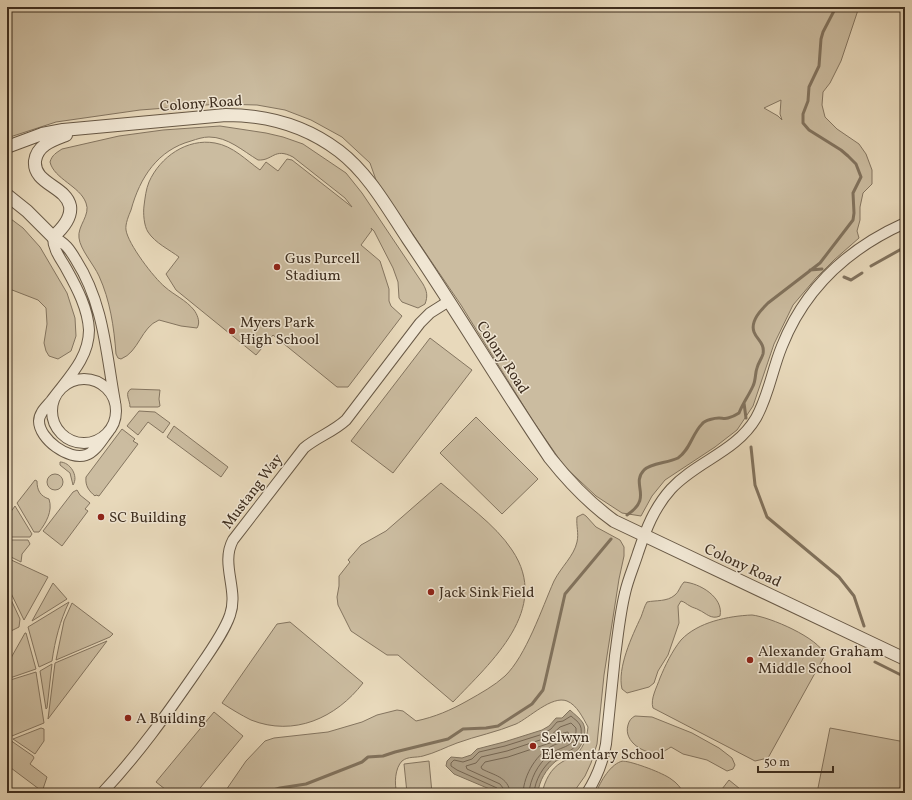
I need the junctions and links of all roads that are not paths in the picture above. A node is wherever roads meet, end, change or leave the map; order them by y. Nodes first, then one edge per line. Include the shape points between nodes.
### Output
1 (88, 129) junction
2 (7, 147) edge
3 (7, 195) edge
4 (905, 223) edge
5 (53, 238) junction
6 (449, 301) junction
7 (57, 392) junction
8 (115, 402) junction
9 (109, 431) junction
10 (644, 535) junction
11 (905, 659) edge
12 (102, 793) edge
13 (587, 793) edge

1 - 2 street, Colony Road via 42,134
1 - 5 street, Colony Road via 52,141 36,155 35,164 39,176 64,196 70,205 68,217
1 - 6 street, Colony Road via 235,115 272,119 310,133 342,154 363,174
3 - 5 street via 36,219
4 - 10 street via 861,246 821,282 799,312 786,336 764,401 751,425 733,444 686,475 674,486 657,508
5 - 7 street via 55,250 70,276 89,328 88,344 82,360
5 - 8 street via 64,243 70,251 94,297 103,329
6 - 10 street, Colony Road via 530,428 565,477 607,516
6 - 12 street, Mustang Way via 420,323 346,420 304,448 233,540 228,557 233,592 230,617 183,691 134,756
7 - 8 street via 74,380 94,380 103,385
7 - 9 street via 52,402 51,413 54,424 68,440 90,443
7 - 9 street via 39,419 43,434 53,445 74,456 87,455
8 - 9 street via 116,412
10 - 11 street, Colony Road
10 - 13 street via 622,604 604,758

